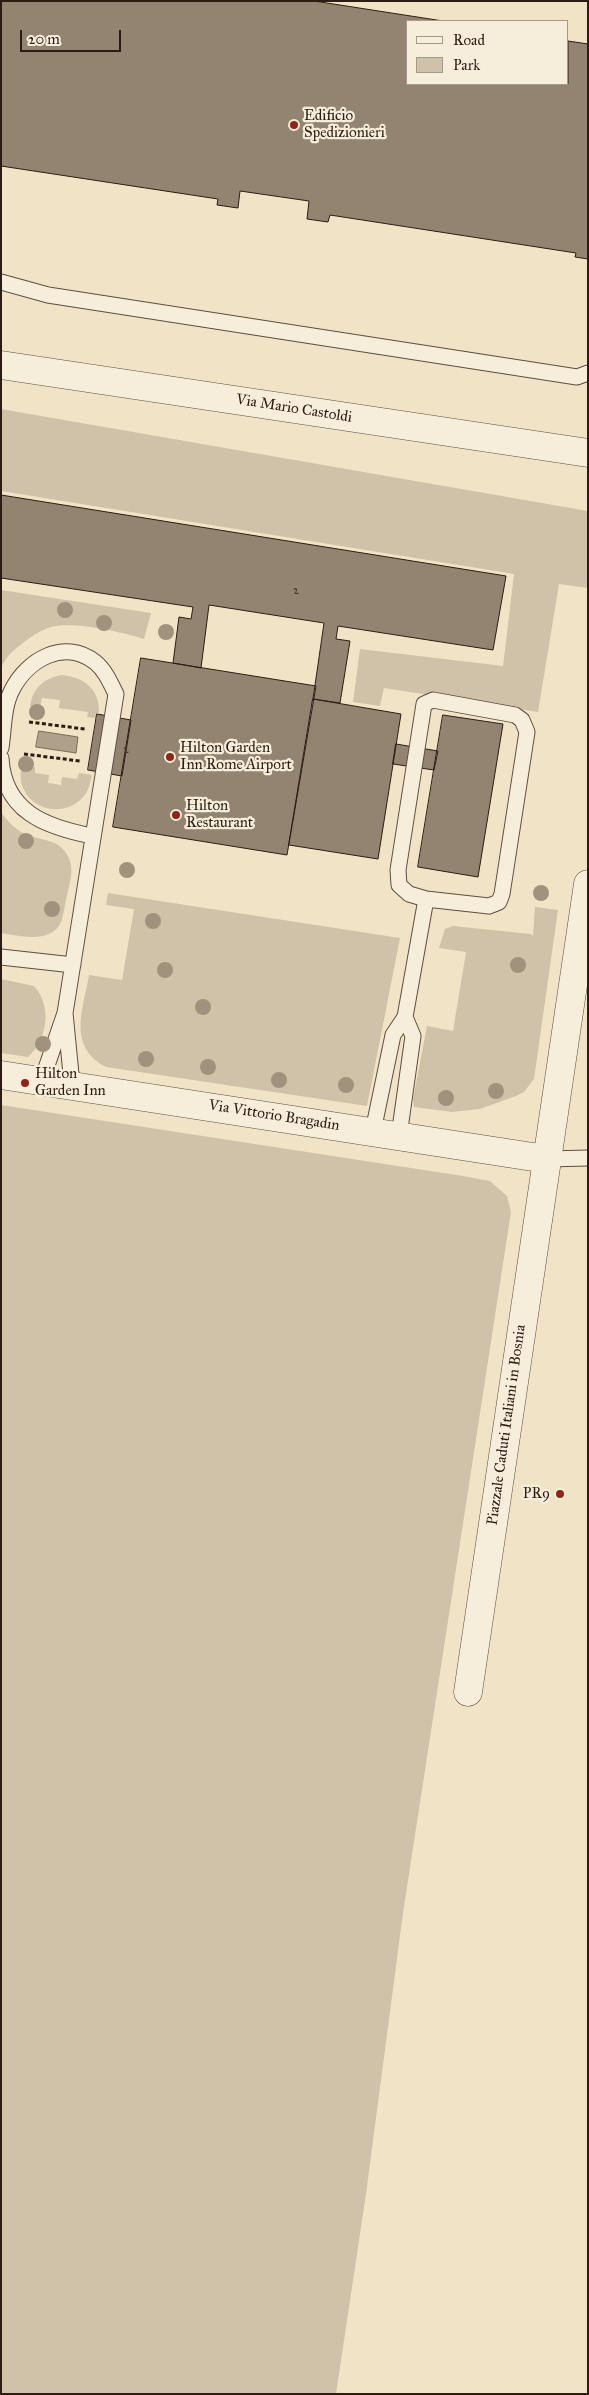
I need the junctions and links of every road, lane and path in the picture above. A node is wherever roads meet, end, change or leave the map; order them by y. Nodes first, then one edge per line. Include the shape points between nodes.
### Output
1 (1, 282) edge
2 (1, 365) edge
3 (588, 373) edge
4 (588, 453) edge
5 (5, 719) junction
6 (110, 732) junction
7 (1, 748) edge
8 (20, 754) dead end
9 (1, 758) edge
10 (104, 765) junction
11 (92, 836) junction
12 (588, 884) edge
13 (426, 899) junction
14 (1, 957) edge
15 (72, 965) junction
16 (579, 997) edge
17 (65, 1013) junction
18 (405, 1017) junction
19 (1, 1075) edge
20 (42, 1080) junction
21 (72, 1084) junction
22 (373, 1131) junction
23 (399, 1136) junction
24 (546, 1158) junction
25 (588, 1158) edge
26 (468, 1692) dead end

1 - 3 lane via 48,295 176,315 577,377
2 - 4 street, Via Mario Castoldi
5 - 6 path
5 - 6 lane via 12,690 28,667 51,654 75,652 96,662 116,694
5 - 7 lane
6 - 10 lane
8 - 10 path
9 - 11 lane via 6,784 22,808 60,829
10 - 11 lane
11 - 15 lane
12 - 16 street, Piazzale Caduti Italiani in Bosnia
13 - 13 lane via 489,906 499,902 527,732 522,720 515,715 433,700 424,704 398,870 399,885 409,894
13 - 18 lane
14 - 15 lane
15 - 17 lane
16 - 24 street, Piazzale Caduti Italiani in Bosnia
17 - 20 lane
17 - 21 lane
18 - 22 lane via 393,1035
18 - 23 lane via 413,1036
19 - 20 street, Via Vittorio Bragadin
20 - 21 street, Via Vittorio Bragadin
21 - 22 street, Via Vittorio Bragadin
22 - 23 street, Via Vittorio Bragadin
23 - 24 street, Via Vittorio Bragadin
24 - 25 lane
24 - 26 street, Piazzale Caduti Italiani in Bosnia

